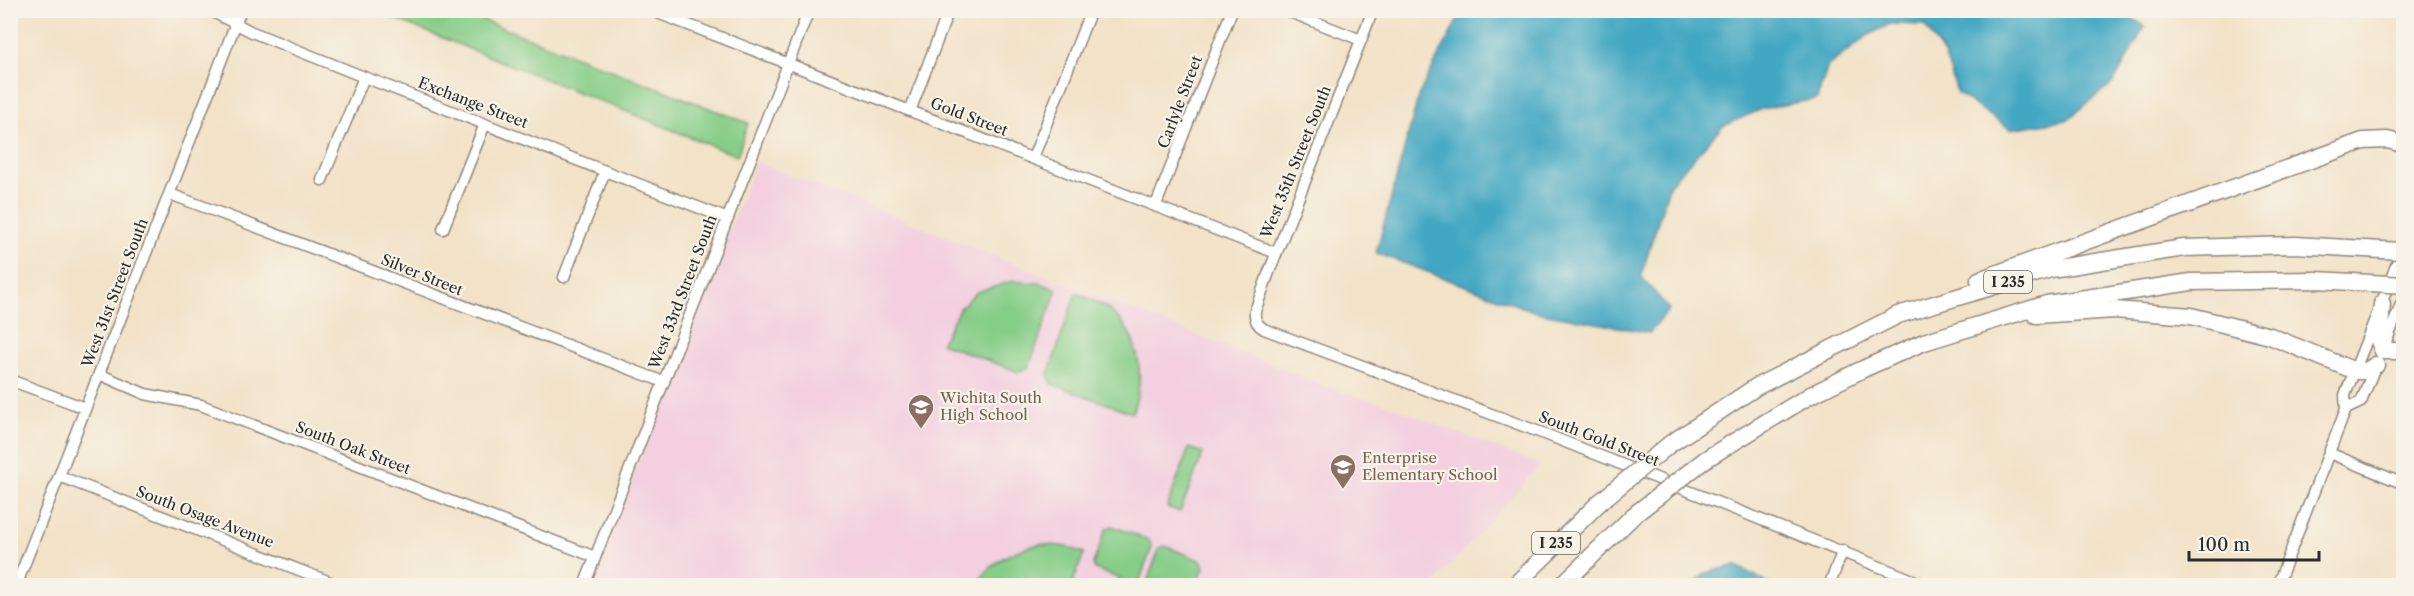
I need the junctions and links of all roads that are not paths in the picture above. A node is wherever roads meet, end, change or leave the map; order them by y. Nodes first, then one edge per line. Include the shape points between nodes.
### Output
1 (209, 10) edge
2 (242, 10) edge
3 (650, 10) edge
4 (809, 10) edge
5 (949, 10) edge
6 (1091, 10) edge
7 (1232, 10) edge
8 (1285, 10) edge
9 (1373, 10) edge
10 (237, 22) junction
11 (1361, 40) junction
12 (788, 64) junction
13 (364, 77) junction
14 (910, 111) junction
15 (485, 124) junction
16 (2403, 144) edge
17 (1034, 158) junction
18 (605, 171) junction
19 (322, 180) dead end
20 (170, 194) junction
21 (1156, 205) junction
22 (728, 219) junction
23 (443, 229) dead end
24 (2403, 250) edge
25 (1276, 253) junction
26 (564, 277) dead end
27 (2403, 285) edge
28 (2403, 297) edge
29 (2382, 304) junction
30 (1924, 307) junction
31 (1988, 322) junction
32 (1258, 325) joint
33 (2403, 351) edge
34 (2379, 358) junction
35 (2355, 371) junction
36 (99, 374) junction
37 (10, 380) edge
38 (664, 382) junction
39 (85, 408) junction
40 (2346, 409) junction
41 (2329, 453) junction
42 (59, 476) junction
43 (2403, 484) edge
44 (1843, 550) junction
45 (595, 557) junction
46 (16, 585) edge
47 (340, 585) edge
48 (584, 585) edge
49 (1514, 585) edge
50 (1561, 585) edge
51 (1829, 585) edge
52 (1928, 585) edge
53 (2277, 585) edge

1 - 10 street, Exchange Street
2 - 10 street, West 31st Street South
3 - 12 street, Gold Street
4 - 12 street, West 33rd Street South
5 - 14 street
6 - 17 street
7 - 21 street, Carlyle Street
8 - 11 street
9 - 11 street, West 35th Street South
10 - 13 street, Exchange Street via 252,32
10 - 20 street, West 31st Street South
11 - 25 street, West 35th Street South
12 - 14 street, Gold Street
12 - 22 street, West 33rd Street South
13 - 15 street, Exchange Street
13 - 19 street
14 - 17 street, Gold Street
15 - 18 street, Exchange Street
15 - 23 street
16 - 30 highway via 2363,141 1981,279
17 - 21 street, Gold Street
18 - 22 street, Exchange Street
18 - 26 street
20 - 36 street, West 31st Street South
20 - 38 street, Silver Street
21 - 25 street, Gold Street
22 - 38 street, West 33rd Street South
24 - 29 street
24 - 30 highway, I 235, bridge via 2295,245 2184,248 2051,269
25 - 32 street, West 35th Street South via 1255,311
27 - 31 highway, I 235, bridge via 2316,280 2191,282 2047,304
28 - 34 street
29 - 34 highway
29 - 35 street
30 - 49 highway, I 235, bridge via 1898,315 1756,387 1670,444 1600,502
31 - 35 highway via 2115,310 2191,316 2270,336
31 - 50 highway, I 235, bridge via 1924,342 1863,369 1809,396 1706,459 1634,516
32 - 44 street, South Gold Street
33 - 34 highway
34 - 35 highway via 2366,371
34 - 40 street via 2361,402
35 - 40 street via 2345,395
36 - 39 street, West 31st Street South
36 - 45 street, South Oak Street via 145,394 208,407
37 - 39 street
38 - 45 street, West 33rd Street South
39 - 42 street, West 31st Street South
40 - 41 street
41 - 43 street
41 - 53 street
42 - 46 street, West 31st Street South
42 - 47 street, South Osage Avenue
44 - 51 street
44 - 52 street, South Gold Street
45 - 48 street, West 33rd Street South

